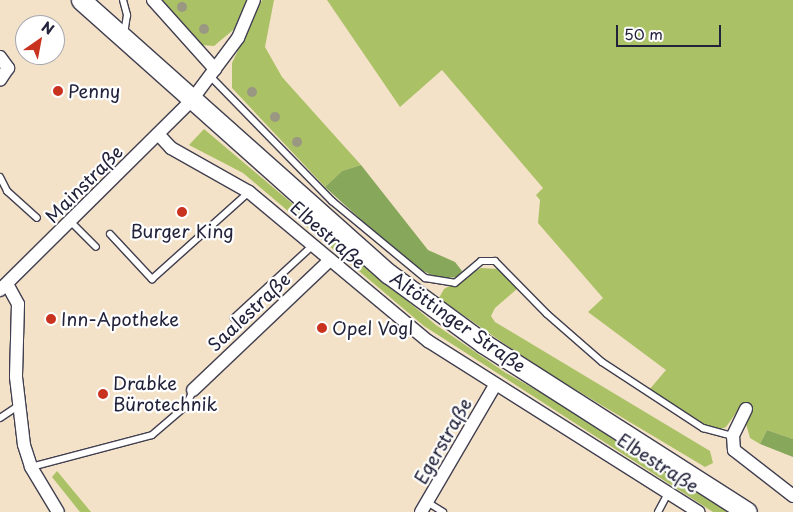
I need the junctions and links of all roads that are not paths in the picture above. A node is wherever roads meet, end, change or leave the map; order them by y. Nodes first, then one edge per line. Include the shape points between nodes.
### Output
1 (81, 0) edge
2 (123, 0) edge
3 (153, 0) edge
4 (254, 0) edge
5 (124, 39) junction
6 (0, 57) edge
7 (212, 72) junction
8 (3, 77) edge
9 (191, 101) junction
10 (158, 134) junction
11 (0, 177) edge
12 (249, 192) junction
13 (37, 218) dead end
14 (71, 222) junction
15 (110, 234) dead end
16 (313, 245) junction
17 (96, 247) dead end
18 (330, 260) junction
19 (3, 287) edge
20 (234, 318) dead end
21 (494, 387) junction
22 (193, 390) joint
23 (19, 405) junction
24 (746, 409) dead end
25 (0, 418) edge
26 (733, 436) junction
27 (31, 467) junction
28 (670, 490) junction
29 (793, 496) edge
30 (424, 507) edge
31 (58, 512) edge
32 (443, 512) edge
33 (658, 512) edge
34 (699, 512) edge
35 (747, 512) edge

1 - 5 main road, Altöttinger Straße
2 - 5 lane via 127,14
3 - 7 street
4 - 7 street, Mainstraße via 245,25
5 - 9 main road, Altöttinger Straße
6 - 8 street via 8,68
7 - 9 street, Mainstraße
7 - 26 lane via 332,201 425,278 455,283 481,261 495,261 547,314 602,362 703,428
9 - 10 street, Mainstraße
9 - 35 main road, Altöttinger Straße via 426,302
10 - 12 street, Elbestraße via 171,148
10 - 14 street, Mainstraße
11 - 13 lane via 7,191
12 - 15 lane via 152,279
12 - 16 street, Elbestraße
14 - 17 lane
14 - 19 street, Mainstraße
16 - 18 street, Elbestraße
16 - 20 lane
18 - 21 street, Elbestraße via 428,341
18 - 22 street, Saalestraße
19 - 23 street via 18,304
21 - 28 street, Elbestraße
21 - 30 street, Egerstraße
22 - 27 lane via 186,406 152,435
23 - 25 lane
23 - 27 street
24 - 26 street
26 - 29 street via 738,455
27 - 31 street
28 - 33 lane
28 - 34 street, Elbestraße
30 - 32 lane

